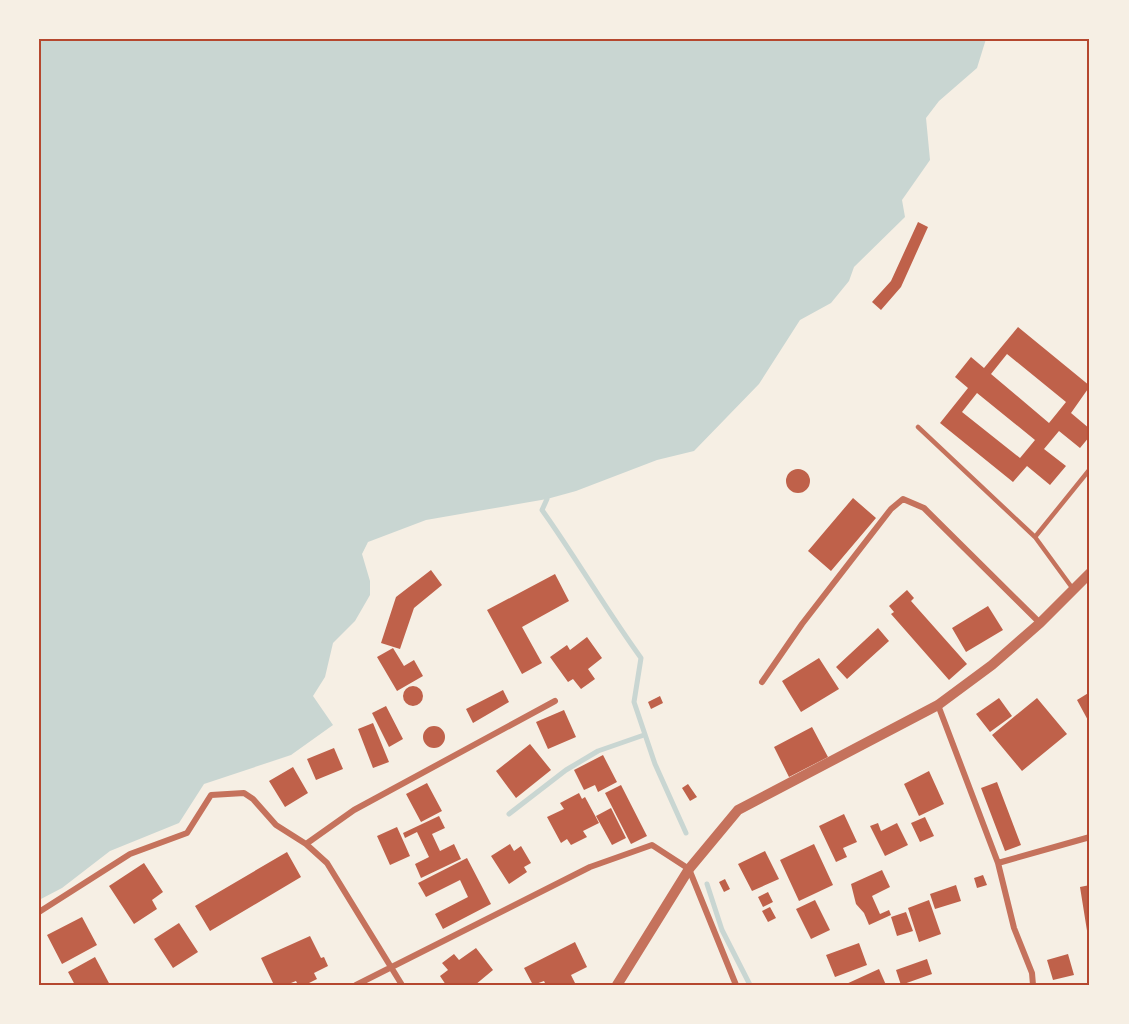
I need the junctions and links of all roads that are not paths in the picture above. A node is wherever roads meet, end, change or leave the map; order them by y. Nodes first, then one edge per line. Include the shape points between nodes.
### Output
1 (918, 428) dead end
2 (1090, 469) edge
3 (1035, 537) junction
4 (1090, 573) edge
5 (1073, 589) junction
6 (1040, 623) junction
7 (762, 682) dead end
8 (555, 700) dead end
9 (938, 705) junction
10 (1090, 837) edge
11 (306, 844) junction
12 (998, 863) junction
13 (689, 869) junction
14 (39, 912) edge
15 (391, 966) junction
16 (356, 985) edge
17 (402, 985) edge
18 (617, 985) edge
19 (736, 985) edge
20 (1033, 985) edge

1 - 3 lane
2 - 3 lane
3 - 5 lane
4 - 5 street
5 - 6 street
6 - 7 street via 924,508 903,499 891,509 802,624
6 - 9 street
8 - 11 street via 354,810
9 - 12 street
9 - 13 street via 738,810
10 - 12 street
11 - 14 street via 276,825 244,793 211,795 188,833 130,854
11 - 15 street via 327,863
12 - 20 street
13 - 15 street via 652,845 590,867
13 - 18 street
13 - 19 street
15 - 16 street
15 - 17 street

